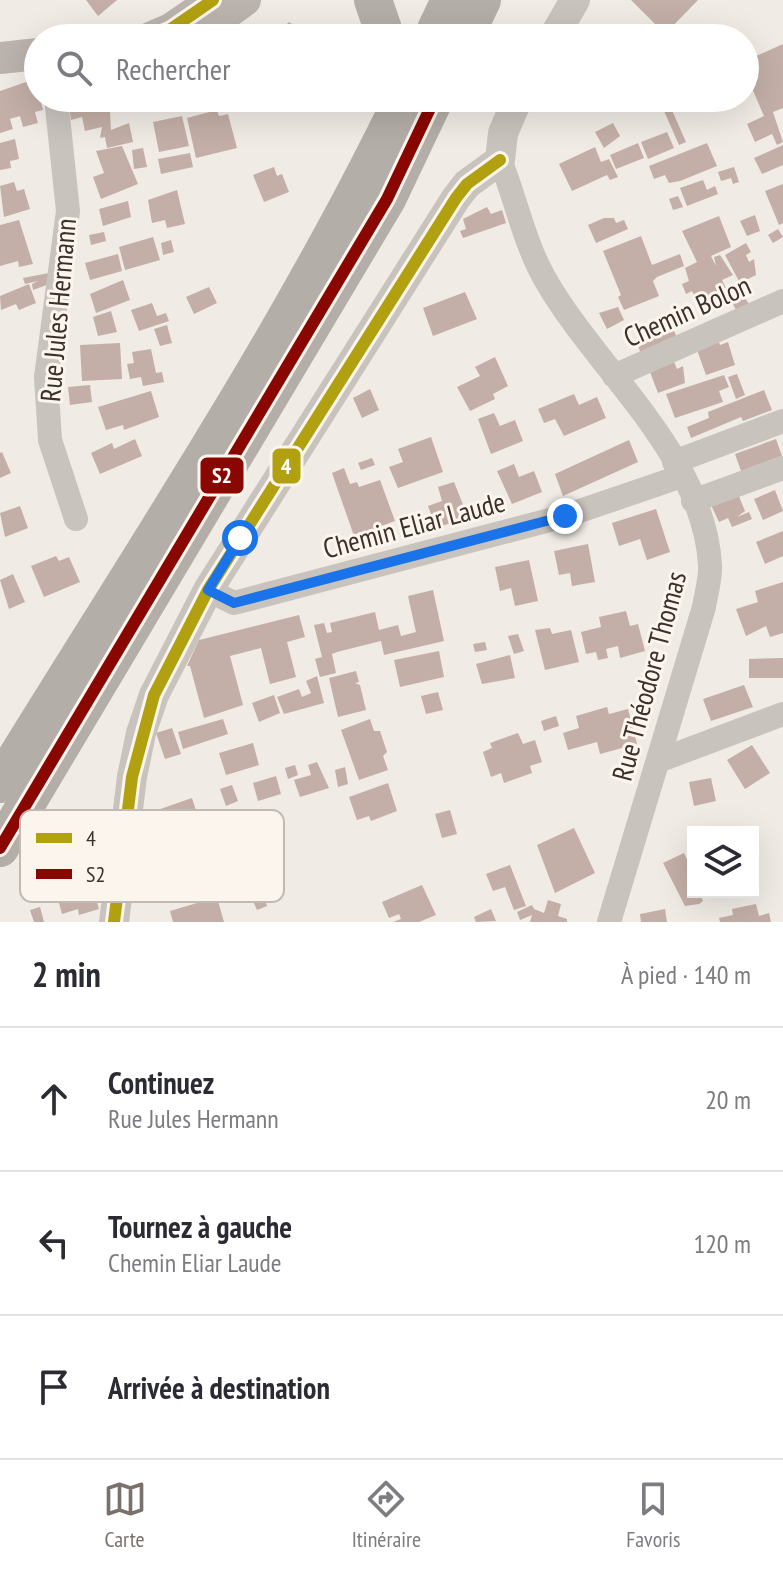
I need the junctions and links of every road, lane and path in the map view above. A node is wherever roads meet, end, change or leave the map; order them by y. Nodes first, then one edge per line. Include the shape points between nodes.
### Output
1 (245, 0) edge
2 (373, 0) edge
3 (450, 0) edge
4 (482, 0) edge
5 (575, 0) edge
6 (214, 15) edge
7 (186, 24) edge
8 (381, 24) edge
9 (439, 24) edge
10 (471, 24) edge
11 (561, 24) edge
12 (24, 55) edge
13 (0, 58) edge
14 (57, 112) edge
15 (375, 112) edge
16 (396, 112) edge
17 (428, 112) edge
18 (512, 112) edge
19 (500, 160) junction
20 (783, 301) edge
21 (614, 376) junction
22 (783, 421) edge
23 (783, 468) edge
24 (678, 469) junction
25 (693, 501) junction
26 (76, 519) dead end
27 (144, 549) junction
28 (208, 590) junction
29 (783, 714) edge
30 (658, 761) junction
31 (0, 784) edge
32 (23, 810) edge
33 (130, 810) edge
34 (20, 814) edge
35 (0, 848) edge
36 (117, 902) edge
37 (114, 922) edge
38 (609, 922) edge

1 - 6 main road
2 - 8 highway
3 - 9 highway
4 - 10 highway
5 - 11 street
6 - 7 main road
12 - 13 main road
14 - 26 street, Rue Jules Hermann via 68,211 46,377 50,440
15 - 27 highway via 347,180
16 - 27 highway via 361,185
17 - 32 highway via 387,199
18 - 19 street
19 - 21 street, Rue Théodore Thomas via 544,278
19 - 28 street via 456,198
20 - 21 street, Chemin Bolon
21 - 24 street, Rue Théodore Thomas
22 - 24 street, Chemin Eliar Laude
23 - 25 street
24 - 25 street, Rue Théodore Thomas
24 - 28 street, Chemin Eliar Laude via 565,516 234,603
25 - 30 street, Rue Théodore Thomas via 711,567
27 - 31 highway
28 - 33 street via 154,695 141,733
29 - 30 street
30 - 38 street, Rue Théodore Thomas
34 - 35 highway
36 - 37 street

